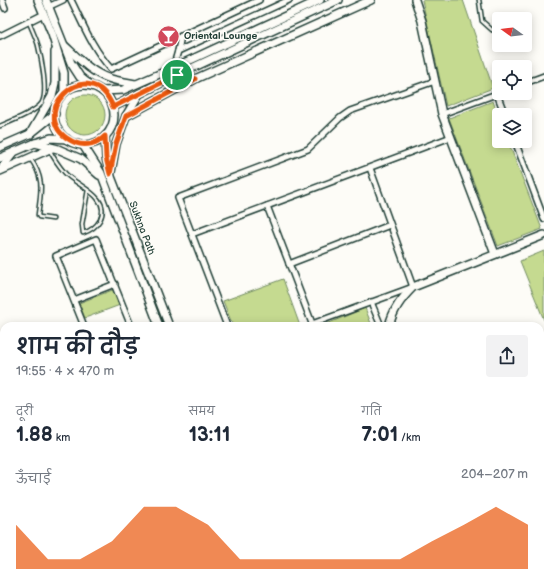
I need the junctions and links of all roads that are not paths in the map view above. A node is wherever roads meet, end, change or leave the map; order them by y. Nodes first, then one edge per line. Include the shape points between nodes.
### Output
1 (2, 0) edge
2 (38, 0) edge
3 (64, 0) edge
4 (71, 0) edge
5 (259, 0) edge
6 (289, 0) edge
7 (320, 0) edge
8 (338, 0) edge
9 (372, 0) edge
10 (415, 0) edge
11 (479, 0) edge
12 (47, 3) edge
13 (5, 8) dead end
14 (44, 14) junction
15 (29, 21) junction
16 (492, 30) dead end
17 (0, 36) edge
18 (181, 36) junction
19 (55, 45) junction
20 (63, 45) junction
21 (178, 51) junction
22 (173, 68) junction
23 (177, 75) junction
24 (544, 77) edge
25 (195, 79) junction
26 (434, 81) junction
27 (532, 81) edge
28 (136, 84) junction
29 (90, 85) junction
30 (103, 92) junction
31 (64, 93) junction
32 (139, 94) junction
33 (492, 95) edge
34 (113, 107) junction
35 (55, 114) junction
36 (442, 114) junction
37 (126, 116) junction
38 (0, 126) edge
39 (30, 134) junction
40 (105, 136) junction
41 (451, 138) junction
42 (67, 139) junction
43 (35, 143) junction
44 (83, 145) junction
45 (0, 147) edge
46 (50, 148) junction
47 (518, 148) edge
48 (14, 152) junction
49 (0, 158) edge
50 (30, 158) junction
51 (370, 168) junction
52 (0, 171) edge
53 (110, 174) junction
54 (103, 177) junction
55 (88, 190) junction
56 (267, 206) junction
57 (53, 219) dead end
58 (544, 219) edge
59 (390, 225) junction
60 (192, 234) junction
61 (544, 235) edge
62 (495, 254) junction
63 (289, 264) junction
64 (115, 284) junction
65 (413, 287) junction
66 (74, 300) junction
67 (371, 302) junction
68 (82, 322) edge
69 (129, 322) edge
70 (157, 322) edge
71 (167, 322) edge
72 (225, 322) edge
73 (311, 322) edge
74 (320, 322) edge
75 (379, 322) edge
76 (390, 322) edge

1 - 13 street
2 - 14 main road
3 - 12 street
4 - 18 street via 88,37 110,69
5 - 18 street
6 - 21 street
7 - 22 main road
8 - 23 main road
9 - 25 main road
10 - 26 main road via 422,21
11 - 16 lane via 482,21
12 - 20 main road
14 - 15 street
14 - 19 main road
15 - 17 street
15 - 38 lane via 38,45 44,97 41,104 28,113
18 - 21 street
19 - 31 main road via 64,73
19 - 39 main road via 55,83 52,96
20 - 28 main road via 88,67 103,76
20 - 29 main road via 80,77
21 - 22 street
22 - 28 main road
23 - 25 main road
23 - 32 main road
24 - 27 street
25 - 37 main road
26 - 36 main road
26 - 60 street via 350,111 308,148 178,198
28 - 30 main road via 123,90
29 - 30 main road
29 - 31 main road via 78,86
30 - 34 main road
31 - 35 main road via 57,104
32 - 34 main road
32 - 37 main road
33 - 36 street
34 - 40 main road via 113,124
35 - 39 main road
35 - 42 main road via 59,130
36 - 41 main road
37 - 53 main road via 116,144
39 - 45 main road
40 - 44 main road
40 - 53 main road, Sukhna Path
41 - 51 street
41 - 62 main road
42 - 43 main road via 51,138
42 - 44 main road
43 - 46 main road
43 - 48 main road
44 - 54 main road, Sukhna Path
46 - 50 main road
46 - 54 main road via 81,159
46 - 55 lane via 66,174
47 - 58 street
48 - 49 main road
48 - 52 main road
50 - 52 main road
50 - 57 lane via 40,176 38,217
51 - 56 street
51 - 59 street
53 - 71 main road, Sukhna Path
54 - 70 main road, Sukhna Path
55 - 55 lane via 100,202 102,215 96,226 83,232
56 - 60 street
56 - 63 street
59 - 63 street
59 - 65 street
60 - 72 street
61 - 62 main road
62 - 65 main road
63 - 73 street
64 - 66 street
64 - 66 street via 96,239 56,256
64 - 69 street
65 - 67 street
65 - 76 main road via 401,299
66 - 68 street
67 - 74 street
67 - 75 street

